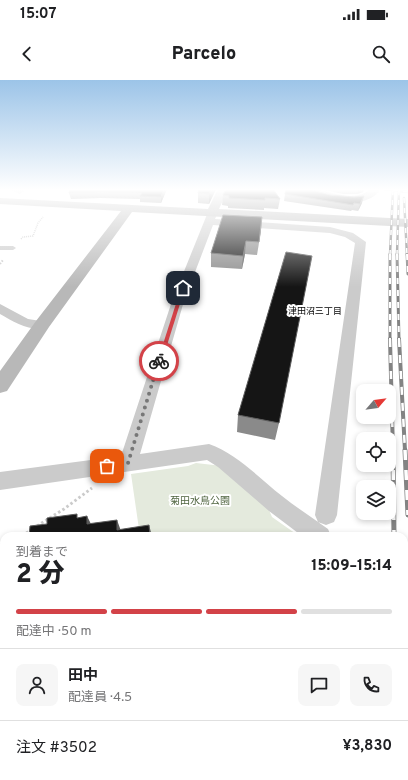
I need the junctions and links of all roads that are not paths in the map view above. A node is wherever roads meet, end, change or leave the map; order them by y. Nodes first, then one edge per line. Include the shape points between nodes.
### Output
1 (119, 222) edge
2 (209, 222) edge
3 (254, 222) edge
4 (364, 222) edge
5 (408, 223) edge
6 (0, 248) edge
7 (13, 248) road end
8 (0, 308) edge
9 (42, 325) junction
10 (0, 386) edge
11 (128, 463) junction
12 (0, 481) edge
13 (326, 515) dead end
14 (314, 532) edge

1 - 9 street
2 - 11 street via 178,300
3 - 13 street via 330,230 362,242
4 - 5 street
6 - 7 lane
8 - 9 street via 24,322
9 - 10 street
11 - 12 street
11 - 14 street via 209,452 225,461

